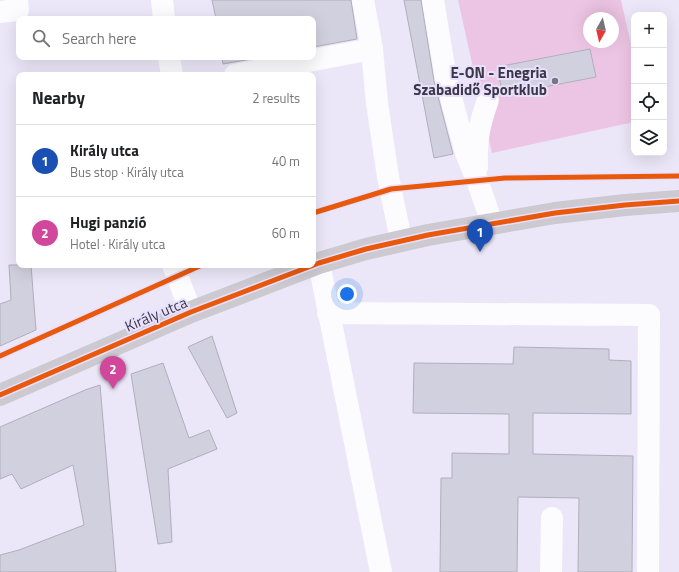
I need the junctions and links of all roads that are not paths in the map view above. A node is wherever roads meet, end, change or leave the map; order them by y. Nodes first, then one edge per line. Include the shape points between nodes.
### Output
1 (17, 0) edge
2 (162, 0) edge
3 (363, 0) edge
4 (432, 0) edge
5 (0, 12) edge
6 (164, 16) edge
7 (372, 49) junction
8 (170, 60) edge
9 (314, 60) edge
10 (316, 60) edge
11 (172, 72) edge
12 (251, 72) edge
13 (488, 100) dead end
14 (477, 180) junction
15 (679, 201) edge
16 (492, 223) junction
17 (401, 240) junction
18 (319, 263) junction
19 (316, 264) edge
20 (174, 268) edge
21 (306, 268) edge
22 (190, 312) junction
23 (328, 313) junction
24 (0, 395) edge
25 (552, 518) dead end
26 (381, 572) edge
27 (551, 572) edge
28 (648, 572) edge

1 - 5 lane via 18,10
2 - 6 lane
3 - 7 lane
4 - 14 lane via 446,79 466,153
7 - 10 lane
7 - 17 lane via 388,177
8 - 11 lane
9 - 12 lane
13 - 14 lane via 478,136
14 - 16 lane
15 - 16 main road, Király utca via 555,213
16 - 17 main road, Király utca
17 - 18 main road, Király utca
18 - 19 main road, Király utca
18 - 23 lane
20 - 22 lane
21 - 22 main road, Király utca
22 - 24 main road, Király utca
23 - 26 lane
23 - 28 lane via 649,315
25 - 27 lane

